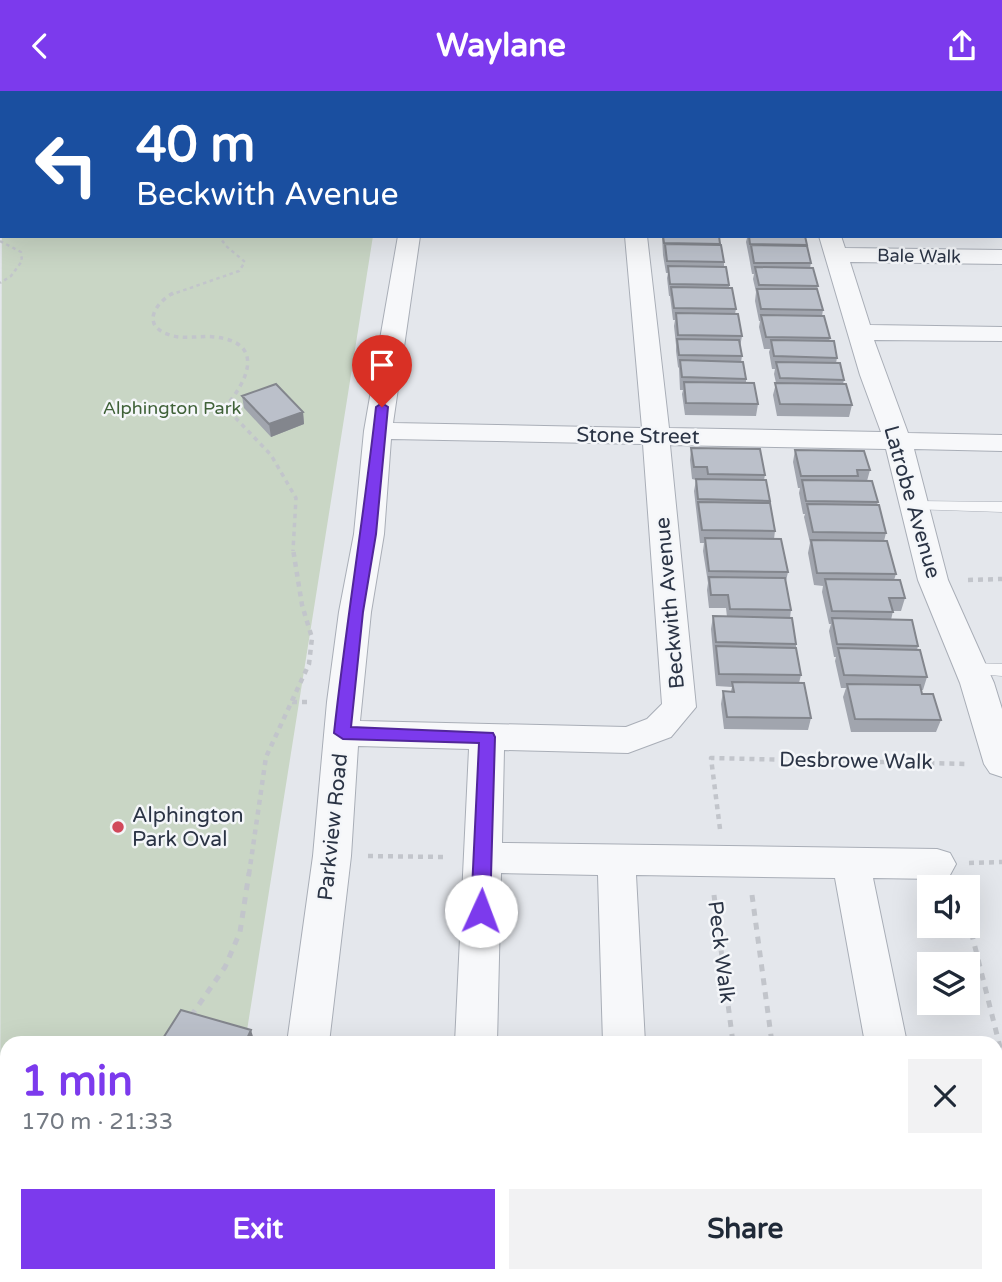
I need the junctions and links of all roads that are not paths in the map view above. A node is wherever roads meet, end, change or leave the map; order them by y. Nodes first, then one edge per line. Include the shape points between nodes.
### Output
1 (410, 238) edge
2 (636, 238) edge
3 (833, 245) edge
4 (1002, 257) edge
5 (860, 333) junction
6 (1002, 334) edge
7 (378, 431) junction
8 (656, 437) junction
9 (898, 442) junction
10 (1002, 443) edge
11 (916, 506) junction
12 (1002, 507) edge
13 (971, 669) junction
14 (1002, 670) edge
15 (343, 733) junction
16 (487, 737) junction
17 (1002, 764) edge
18 (483, 858) junction
19 (616, 860) junction
20 (851, 863) junction
21 (937, 864) dead end
22 (309, 1036) edge
23 (476, 1036) edge
24 (624, 1036) edge
25 (885, 1036) edge

1 - 7 street, Parkview Road
2 - 8 street, Beckwith Avenue
3 - 4 street, Bale Walk
3 - 5 street, Latrobe Avenue
5 - 6 street
5 - 9 street, Latrobe Avenue
7 - 8 street, Stone Street
7 - 15 street, Parkview Road
8 - 9 street, Stone Street
8 - 16 street, Beckwith Avenue via 679,707 659,728 628,740
9 - 10 street, Stone Street
9 - 11 street, Latrobe Avenue
11 - 12 lane
11 - 13 street, Latrobe Avenue via 933,580
13 - 14 lane
13 - 17 street, Latrobe Avenue
15 - 16 street, Beckwith Avenue
15 - 22 street, Parkview Road
16 - 18 street
18 - 19 street
18 - 23 street
19 - 20 street
19 - 24 street
20 - 21 street
20 - 25 street

